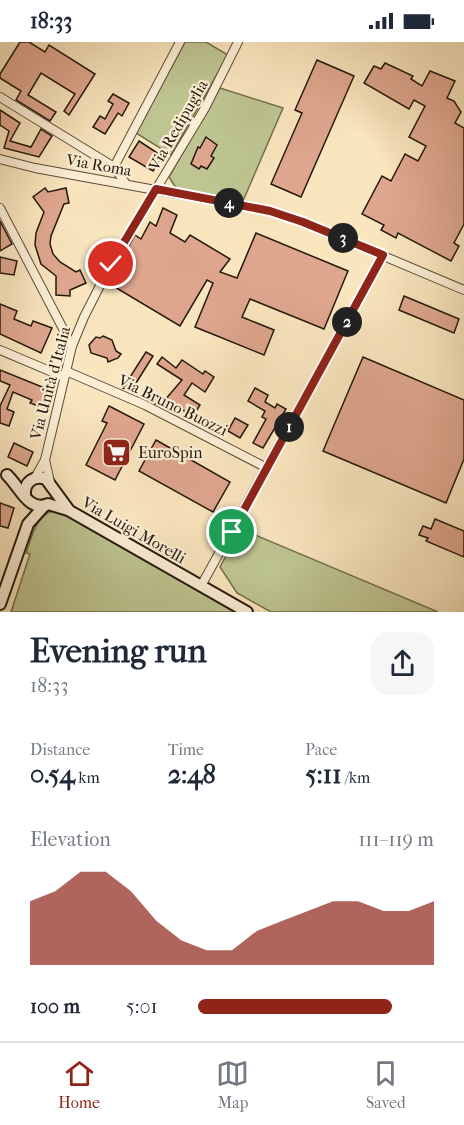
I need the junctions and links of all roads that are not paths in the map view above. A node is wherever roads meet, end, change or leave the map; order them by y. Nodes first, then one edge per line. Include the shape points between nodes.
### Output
1 (180, 42) edge
2 (238, 42) edge
3 (0, 97) edge
4 (0, 159) edge
5 (114, 167) junction
6 (126, 184) junction
7 (156, 189) junction
8 (0, 208) edge
9 (383, 255) junction
10 (464, 290) edge
11 (72, 346) junction
12 (0, 350) edge
13 (65, 374) junction
14 (45, 460) junction
15 (267, 468) junction
16 (4, 473) edge
17 (33, 479) junction
18 (52, 486) junction
19 (26, 497) junction
20 (47, 505) junction
21 (68, 510) junction
22 (28, 524) junction
23 (4, 579) edge
24 (201, 586) junction
25 (0, 604) edge
26 (247, 612) edge

1 - 5 street
2 - 7 street, Via Redipuglia via 205,108
3 - 5 street
4 - 6 street, Via Roma
5 - 6 street
6 - 7 street, Via Roma
7 - 9 street, Via Roma via 270,211
7 - 11 street, Via Unità d'Italia via 102,280
8 - 11 street
9 - 10 street, Via Roma
9 - 15 street
11 - 13 street, Via Unità d'Italia
12 - 13 street, Via Bruno Buozzi
13 - 14 street, Via Unità d'Italia
13 - 15 street, Via Bruno Buozzi via 144,405
14 - 17 street, Via Unità d'Italia
14 - 18 street, Via Unità d'Italia
15 - 24 street
16 - 17 street, Via Luigi Morelli
16 - 19 street, Via Luigi Morelli
17 - 18 street, Via Luigi Morelli via 41,477
17 - 19 street via 26,487
18 - 20 street via 52,500
18 - 21 street, Via Luigi Morelli
19 - 20 street, Via Luigi Morelli via 37,507
19 - 22 street
20 - 21 street, Via Luigi Morelli
20 - 22 street
21 - 24 street, Via Luigi Morelli
22 - 23 street
23 - 25 street
24 - 26 street, Via Luigi Morelli

